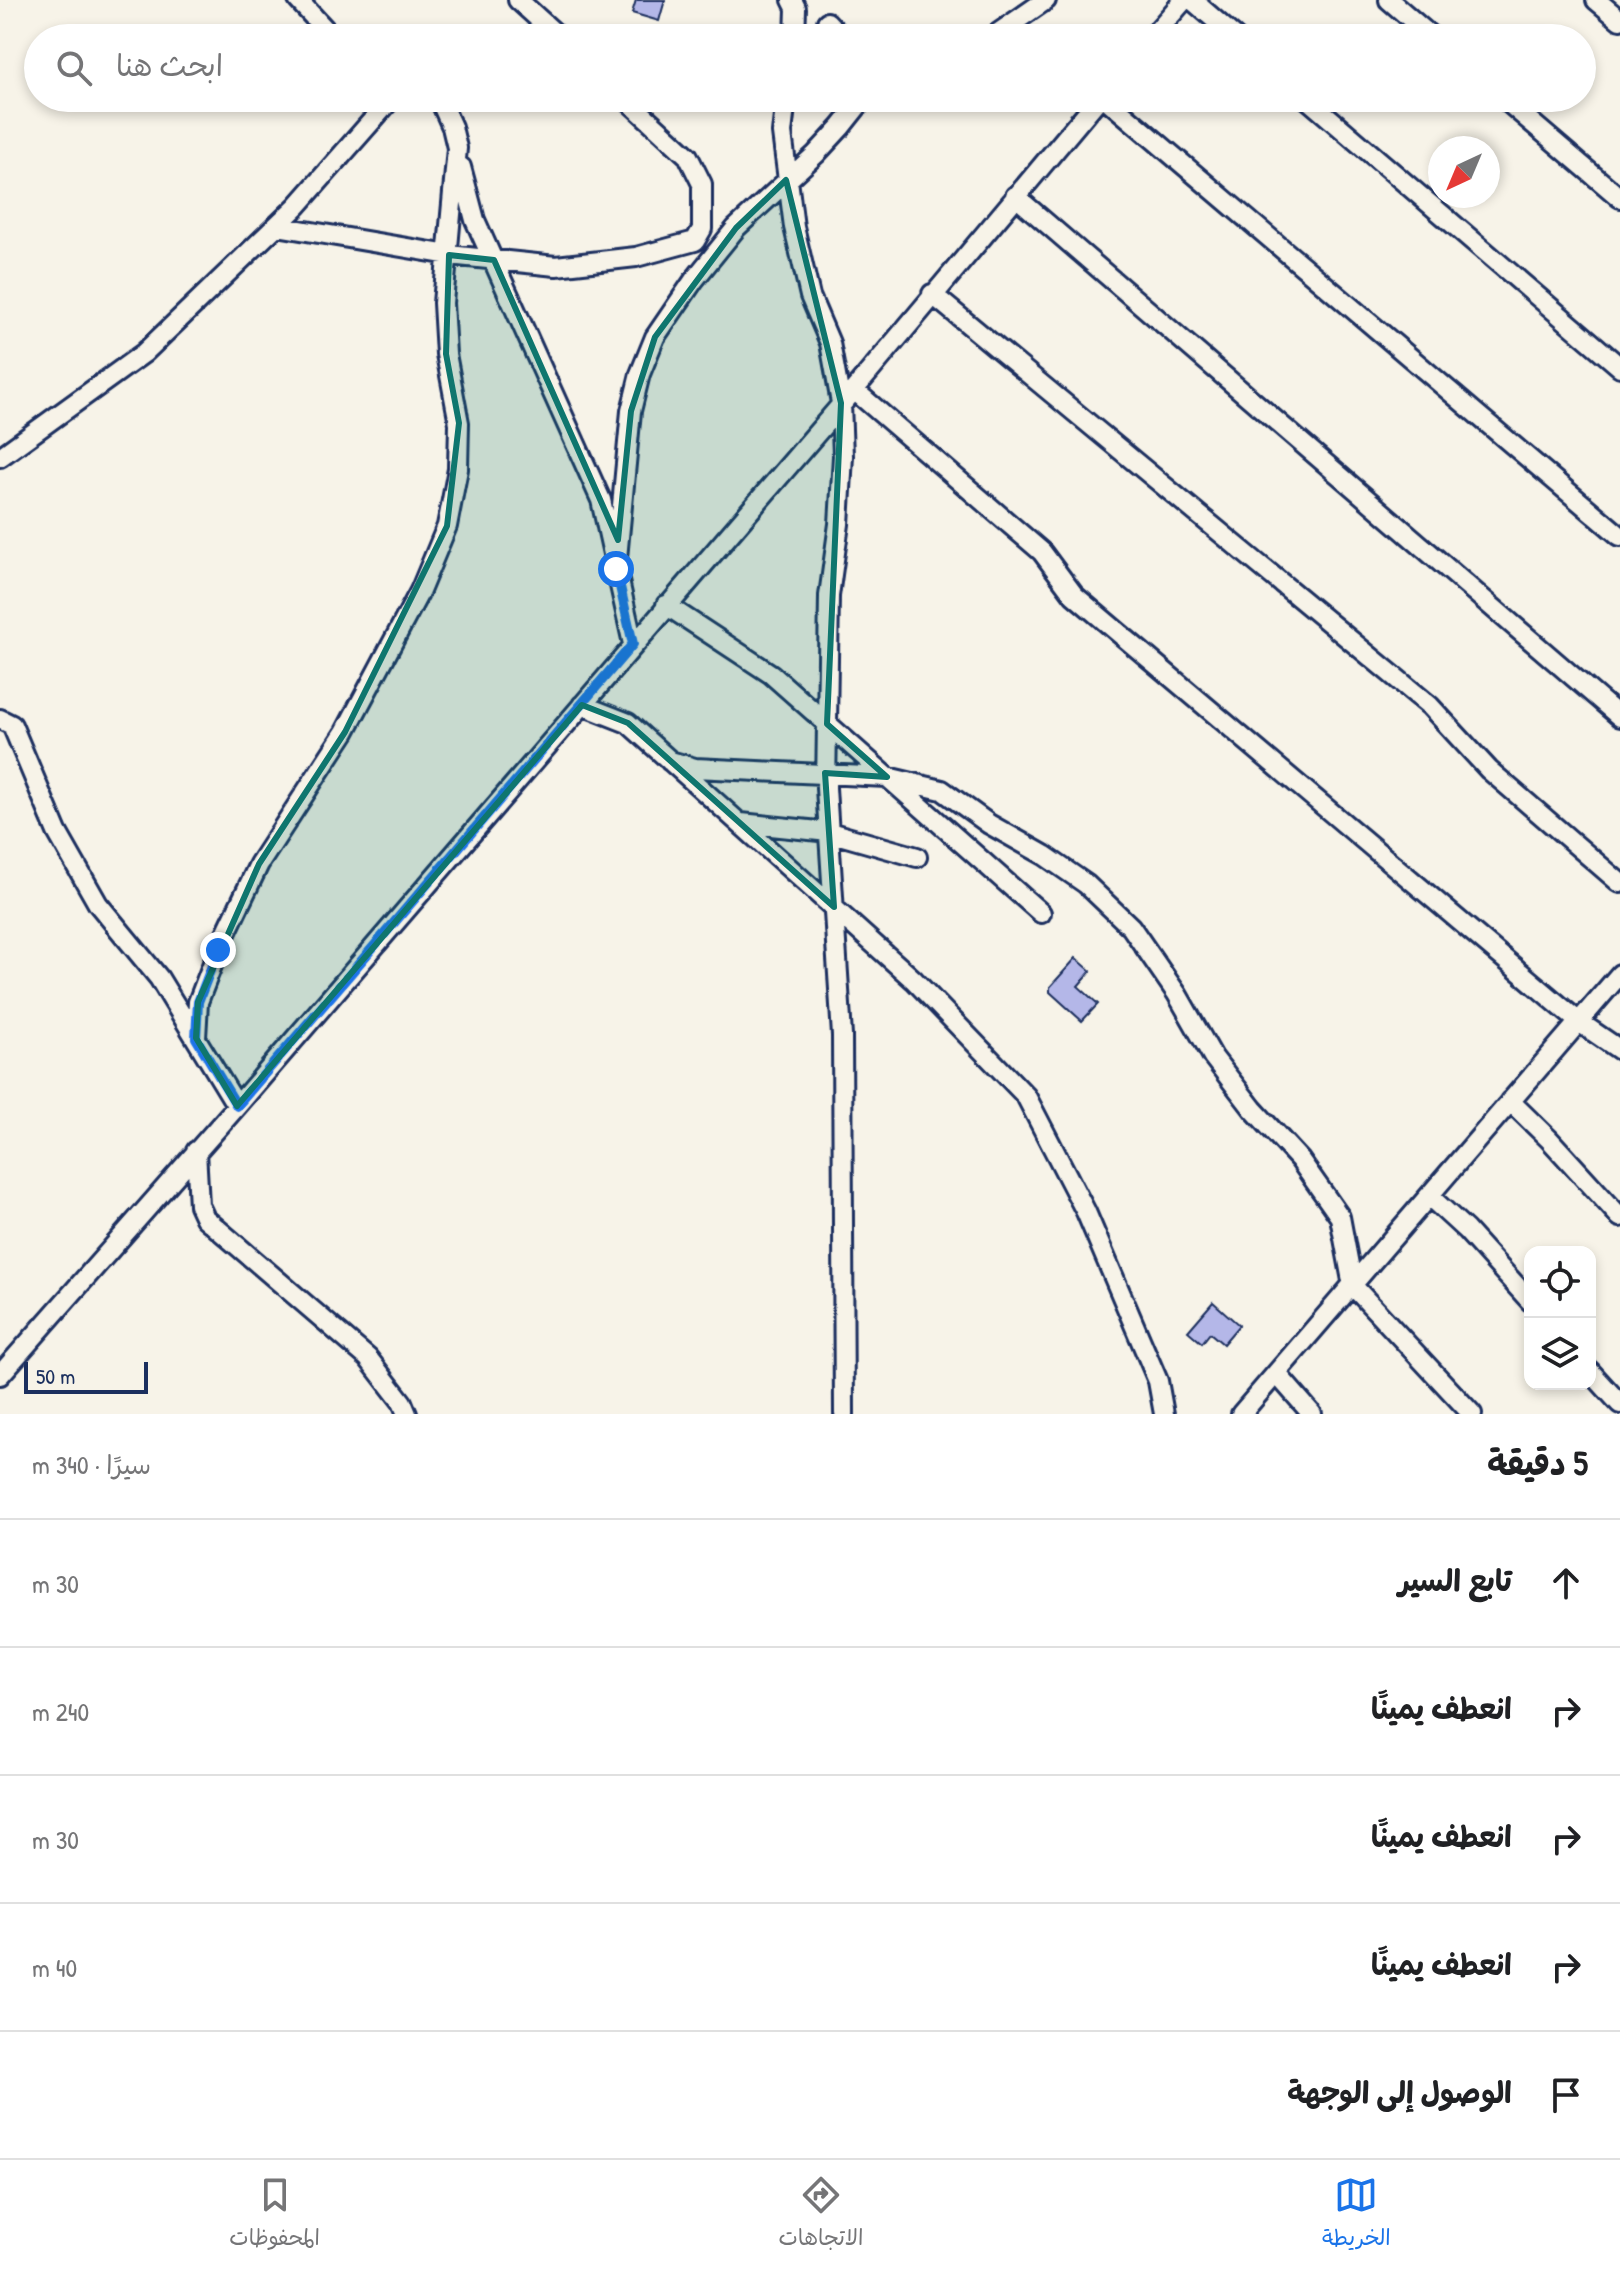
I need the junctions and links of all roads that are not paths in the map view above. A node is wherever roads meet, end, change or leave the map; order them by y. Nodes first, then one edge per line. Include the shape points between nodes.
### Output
1 (298, 0) edge
2 (518, 0) edge
3 (792, 0) edge
4 (1046, 0) edge
5 (1184, 0) edge
6 (1192, 0) edge
7 (1389, 0) edge
8 (1596, 0) edge
9 (1620, 20) edge
10 (320, 24) edge
11 (545, 24) edge
12 (795, 24) edge
13 (1011, 24) edge
14 (1163, 24) edge
15 (1220, 24) edge
16 (1417, 24) edge
17 (379, 112) edge
18 (445, 112) edge
19 (640, 112) edge
20 (784, 112) edge
21 (853, 112) edge
22 (1090, 112) edge
23 (1119, 112) edge
24 (1322, 112) edge
25 (1519, 112) edge
26 (457, 148) junction
27 (786, 180) junction
28 (1015, 196) junction
29 (1620, 198) edge
30 (277, 226) junction
31 (449, 255) junction
32 (494, 260) junction
33 (932, 294) junction
34 (1620, 367) edge
35 (848, 396) junction
36 (0, 457) edge
37 (1620, 536) edge
38 (616, 569) junction
39 (666, 605) junction
40 (633, 644) junction
41 (582, 705) junction
42 (1620, 717) edge
43 (0, 719) edge
44 (827, 724) junction
45 (670, 761) junction
46 (826, 773) junction
47 (887, 777) junction
48 (741, 823) junction
49 (829, 832) junction
50 (917, 857) dead end
51 (1620, 883) edge
52 (834, 907) junction
53 (1041, 913) dead end
54 (1620, 974) edge
55 (1579, 1022) junction
56 (196, 1038) junction
57 (1620, 1050) edge
58 (1510, 1101) junction
59 (237, 1106) junction
60 (196, 1151) junction
61 (1429, 1196) junction
62 (1620, 1217) edge
63 (1353, 1286) junction
64 (1524, 1294) edge
65 (1277, 1374) junction
66 (0, 1375) edge
67 (1596, 1378) edge
68 (1620, 1404) edge
69 (407, 1414) edge
70 (844, 1414) edge
71 (1164, 1414) edge
72 (1241, 1414) edge
73 (1312, 1414) edge
74 (1472, 1414) edge

1 - 10 street
2 - 11 street
3 - 12 street
4 - 13 street
5 - 14 street
6 - 15 street
7 - 16 street
8 - 9 street
17 - 30 street
18 - 26 street
19 - 32 street via 688,156 702,184 702,229 695,241 636,257 556,266
20 - 27 street
21 - 27 street
22 - 28 street
23 - 37 street
24 - 34 street
25 - 29 street
26 - 31 street
26 - 32 street via 475,220
27 - 35 street via 810,296
27 - 38 street via 736,228 655,337 631,411
28 - 33 street
28 - 42 street
30 - 31 street
30 - 36 street via 144,353
31 - 32 street
31 - 56 street via 443,303 446,354 459,423 458,469 447,526 420,591 345,732 259,864 198,1002
32 - 38 street via 601,500
33 - 35 street
33 - 51 street via 1430,706 1489,770
35 - 39 street
35 - 44 street via 829,596
35 - 55 street via 1042,552 1074,595
38 - 40 street
39 - 40 street
39 - 44 street via 771,674
40 - 41 street
41 - 45 street via 628,723
41 - 59 street
43 - 56 street via 12,725 57,832 98,904 159,978
44 - 46 street
44 - 47 street
45 - 46 street via 695,768
45 - 48 street
46 - 47 street
46 - 49 street
47 - 53 street
47 - 63 street via 942,790 1086,884 1131,927 1213,1057 1300,1160 1340,1217
48 - 49 street
48 - 52 street
49 - 50 street
49 - 52 street
52 - 70 street via 842,1036
52 - 71 street via 914,980 1026,1096 1092,1226 1158,1381
54 - 55 street
55 - 57 street
55 - 58 street
56 - 59 street
58 - 61 street
58 - 62 street
59 - 60 street
60 - 66 street
60 - 69 street via 199,1205 205,1218 368,1358
61 - 63 street
61 - 64 street
63 - 65 street
63 - 74 street
65 - 72 street
65 - 73 street
67 - 68 street

